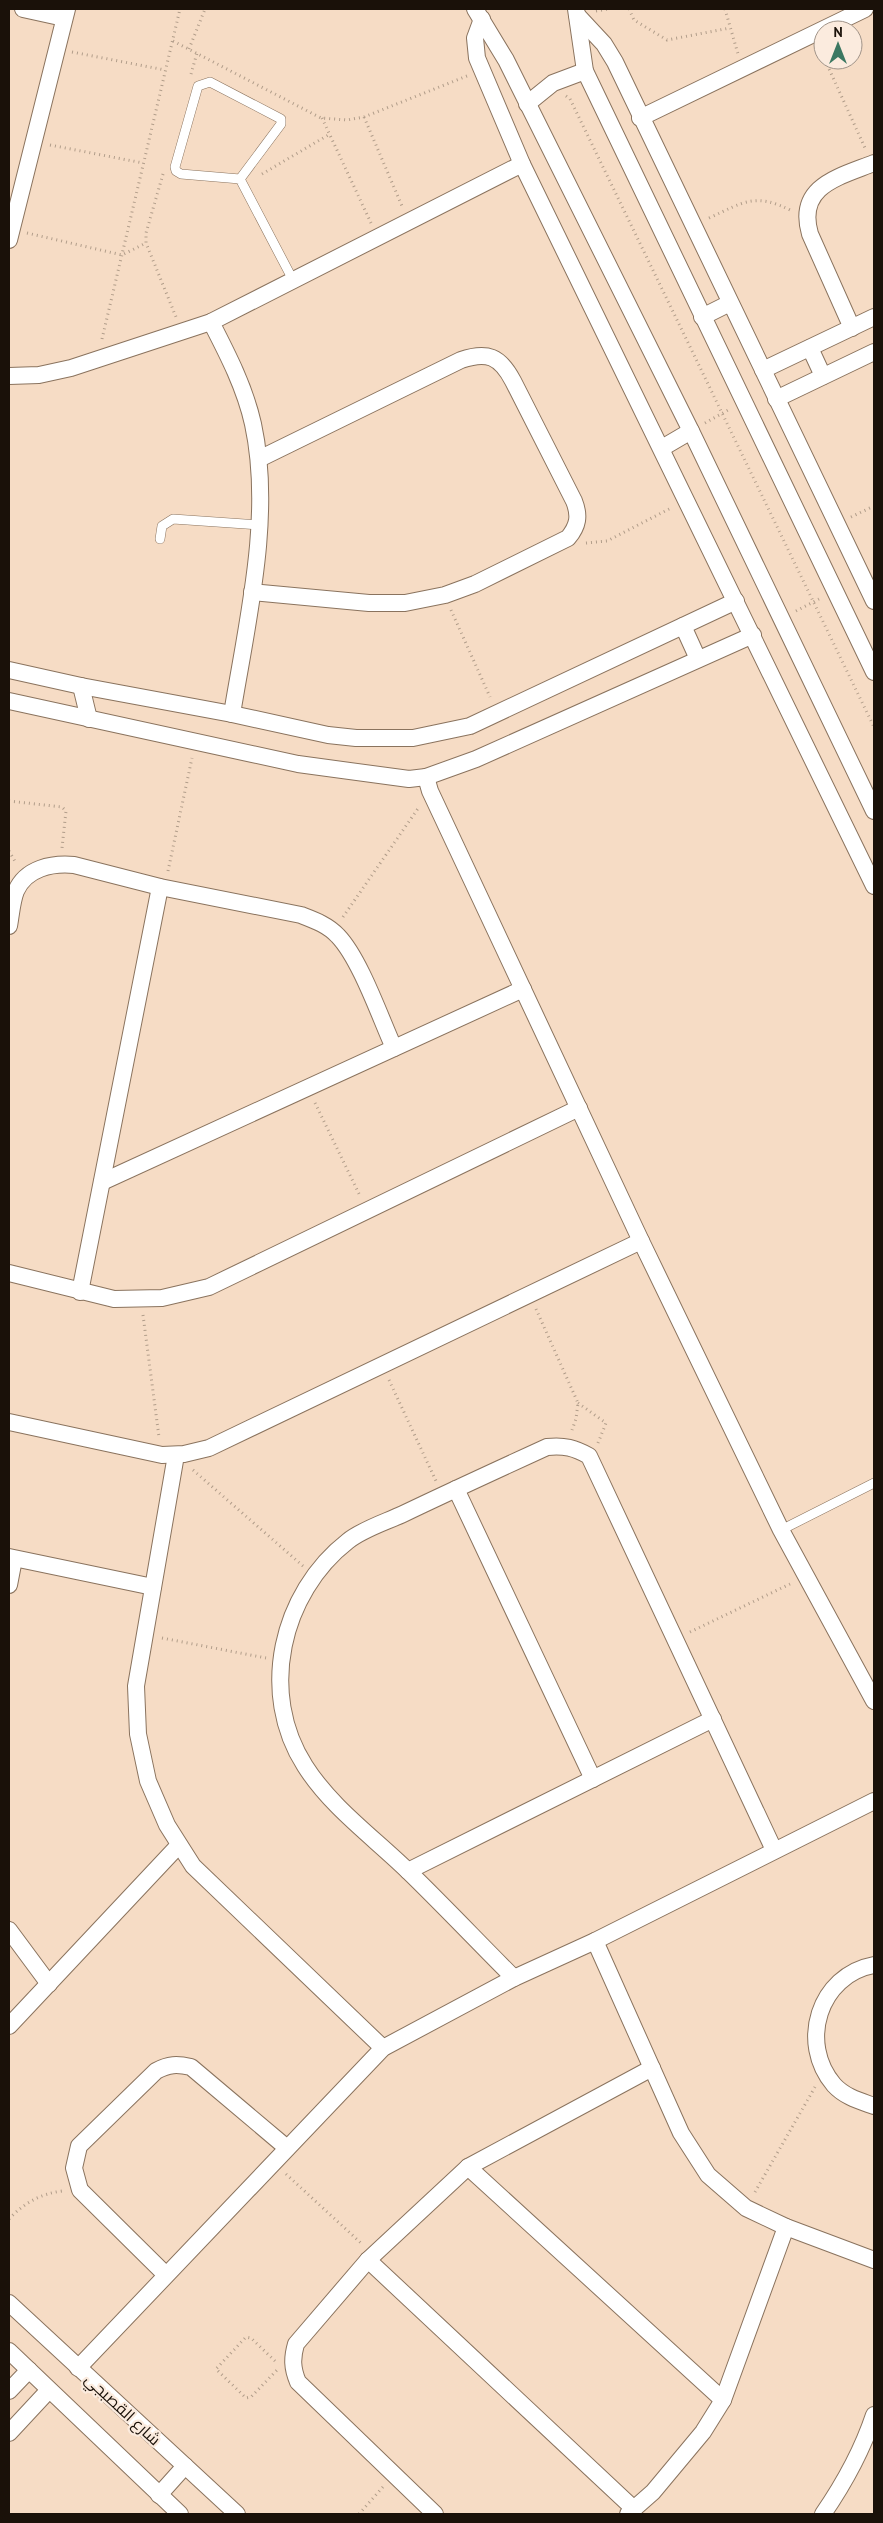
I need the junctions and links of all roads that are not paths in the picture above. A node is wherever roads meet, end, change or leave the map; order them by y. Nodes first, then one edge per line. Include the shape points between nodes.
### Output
1 (23, 9) edge
2 (865, 9) edge
3 (577, 12) edge
4 (66, 13) edge
5 (478, 14) edge
6 (584, 72) junction
7 (527, 104) junction
8 (640, 118) junction
9 (873, 163) edge
10 (522, 164) junction
11 (242, 182) junction
12 (10, 229) edge
13 (293, 280) junction
14 (730, 303) junction
15 (702, 317) junction
16 (874, 317) edge
17 (211, 322) junction
18 (852, 328) junction
19 (810, 348) junction
20 (874, 352) edge
21 (763, 370) junction
22 (9, 376) edge
23 (823, 376) junction
24 (776, 399) junction
25 (691, 431) junction
26 (662, 448) junction
27 (259, 459) junction
28 (258, 525) junction
29 (160, 539) dead end
30 (252, 592) junction
31 (736, 601) junction
32 (874, 601) edge
33 (683, 626) junction
34 (753, 635) junction
35 (698, 659) junction
36 (9, 670) edge
37 (874, 672) edge
38 (80, 686) junction
39 (9, 701) edge
40 (232, 714) junction
41 (89, 719) junction
42 (428, 784) junction
43 (874, 811) edge
44 (874, 886) edge
45 (162, 888) junction
46 (9, 926) edge
47 (523, 989) junction
48 (394, 1048) junction
49 (579, 1108) junction
50 (102, 1182) junction
51 (641, 1241) junction
52 (9, 1273) edge
53 (80, 1292) junction
54 (9, 1422) edge
55 (169, 1455) junction
56 (874, 1484) edge
57 (449, 1492) junction
58 (781, 1530) junction
59 (12, 1558) edge
60 (9, 1585) edge
61 (153, 1587) junction
62 (874, 1701) edge
63 (713, 1719) junction
64 (593, 1779) junction
65 (874, 1801) edge
66 (180, 1845) junction
67 (774, 1850) junction
68 (408, 1871) junction
69 (9, 1930) edge
70 (594, 1941) junction
71 (874, 1966) edge
72 (514, 1978) junction
73 (49, 1984) junction
74 (9, 2026) edge
75 (383, 2048) junction
76 (652, 2068) junction
77 (874, 2106) edge
78 (287, 2148) junction
79 (468, 2167) junction
80 (786, 2228) junction
81 (371, 2258) junction
82 (874, 2260) edge
83 (166, 2275) junction
84 (9, 2303) edge
85 (9, 2351) edge
86 (78, 2368) junction
87 (29, 2370) junction
88 (49, 2390) junction
89 (9, 2391) edge
90 (723, 2400) junction
91 (874, 2415) edge
92 (9, 2434) edge
93 (185, 2466) junction
94 (159, 2495) junction
95 (631, 2511) edge
96 (180, 2514) edge
97 (237, 2514) edge
98 (435, 2514) edge
99 (824, 2514) edge

1 - 4 street
2 - 8 street
3 - 6 street
3 - 8 street via 604,44
4 - 12 street
5 - 7 street via 506,60
5 - 10 street via 474,38 481,70
6 - 7 street via 553,83
6 - 15 street
7 - 25 street
8 - 14 street
9 - 18 street via 820,187 807,209 806,221
10 - 13 street
10 - 26 street
11 - 11 lane via 281,124 281,119 210,82 200,84 176,171
11 - 13 lane
13 - 17 street
14 - 15 street
14 - 21 street
15 - 37 street
16 - 18 street
17 - 22 street via 98,360 39,374
17 - 27 street via 242,388
18 - 19 street
19 - 21 street
19 - 23 street
20 - 23 street
21 - 24 street
23 - 24 street
24 - 32 street
25 - 26 street
25 - 43 street
26 - 31 street
27 - 28 street
27 - 30 street via 462,360 476,355 492,357 505,366 574,501 578,521 568,538 475,584 445,595 405,603 369,603
28 - 29 lane via 173,519 162,526
28 - 30 street
30 - 40 street
31 - 33 street
31 - 34 street
33 - 35 street
33 - 40 street via 470,726 442,733 385,739 328,735
34 - 35 street
34 - 44 street
35 - 42 street via 476,759
36 - 38 street
38 - 40 street
38 - 41 street
39 - 41 street
41 - 42 street via 298,764
42 - 47 street
45 - 46 street via 74,865 47,865 24,880 16,891
45 - 48 street via 301,915 321,923 351,952
45 - 50 street
47 - 48 street
47 - 49 street
48 - 50 street
49 - 51 street
49 - 53 street via 209,1287 162,1298 140,1299 114,1299
50 - 53 street
51 - 55 street via 209,1448
51 - 58 street
52 - 53 street
54 - 55 street
55 - 61 street
56 - 58 lane
57 - 63 street via 547,1447 562,1445 576,1448 591,1458
57 - 64 street
57 - 68 street via 349,1540 313,1575 296,1604 283,1644 280,1686 287,1727 304,1766 331,1798
58 - 62 street
59 - 60 street
59 - 61 street
61 - 66 street via 136,1686 138,1734 148,1781 167,1825
63 - 64 street
63 - 67 street
64 - 68 street
65 - 67 street
66 - 73 street
66 - 75 street via 193,1866
67 - 70 street
68 - 72 street
69 - 73 street
70 - 72 street
70 - 76 street
71 - 77 street via 841,1980 825,1999 816,2022 816,2047 824,2070 835,2086 850,2098
72 - 75 street
73 - 74 street
75 - 78 street
76 - 79 street
76 - 80 street via 681,2133 708,2175 746,2208
78 - 83 street
78 - 83 street via 191,2067 180,2064 156,2070 79,2146 74,2168 80,2190
79 - 81 street
79 - 90 street
80 - 82 street
80 - 90 street
81 - 95 street
81 - 98 street via 296,2344 292,2356 293,2369 298,2382
83 - 86 street
84 - 86 street, شارع القصبجي
85 - 87 street
86 - 93 street, شارع القصبجي
87 - 88 street
87 - 89 street
88 - 92 street
88 - 94 street
90 - 95 street via 703,2432 653,2492
91 - 99 street via 863,2448
93 - 94 street
93 - 97 street, شارع القصبجي
94 - 96 street

